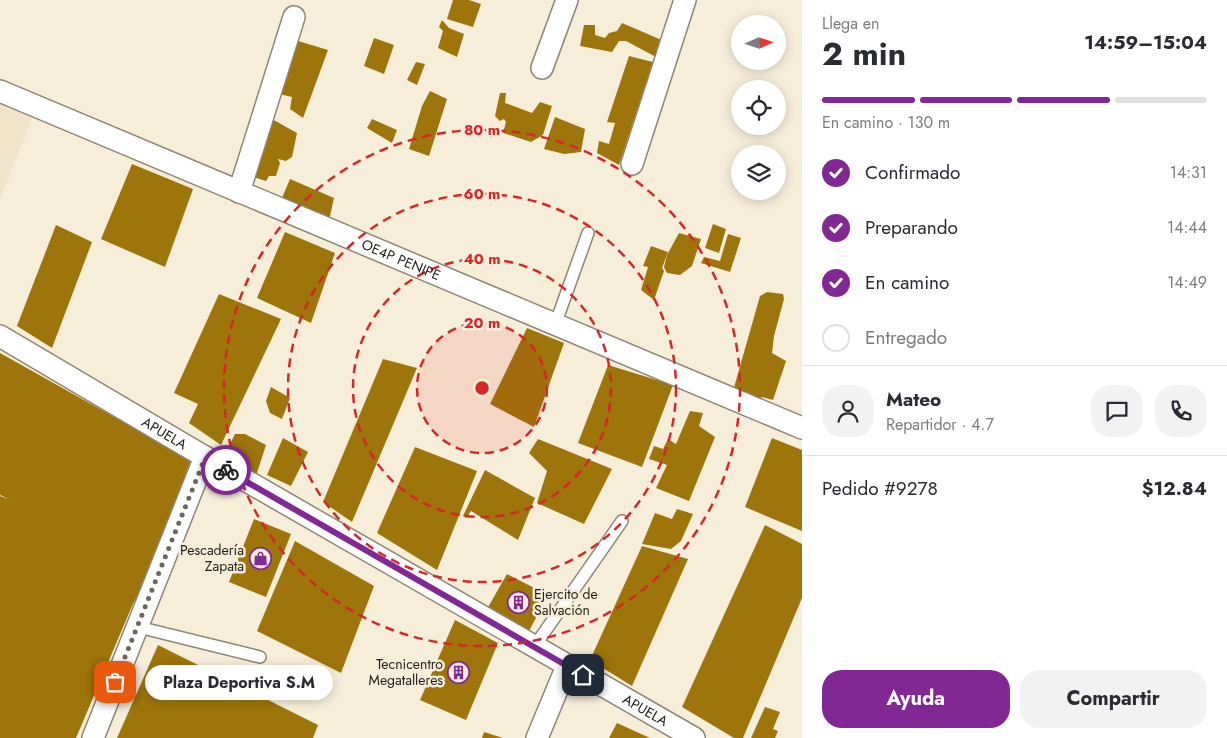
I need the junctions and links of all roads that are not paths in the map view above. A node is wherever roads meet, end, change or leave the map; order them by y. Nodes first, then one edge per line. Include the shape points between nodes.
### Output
1 (567, 0) edge
2 (685, 0) edge
3 (294, 17) dead end
4 (542, 68) dead end
5 (0, 91) edge
6 (632, 164) dead end
7 (239, 192) junction
8 (588, 233) dead end
9 (555, 325) junction
10 (0, 336) edge
11 (802, 428) edge
12 (205, 458) junction
13 (622, 521) dead end
14 (138, 627) junction
15 (534, 647) junction
16 (260, 657) dead end
17 (567, 666) junction
18 (93, 738) edge
19 (537, 738) edge
20 (694, 738) edge

1 - 4 street
2 - 6 street
3 - 7 street
5 - 7 street, OE4P PENIPE
7 - 9 street, OE4P PENIPE
8 - 9 lane
9 - 11 street, OE4P PENIPE
10 - 12 street, APUELA
12 - 14 street
12 - 15 street, APUELA
13 - 15 lane
14 - 16 lane
14 - 18 street
15 - 17 street, APUELA
17 - 19 street
17 - 20 street, APUELA

